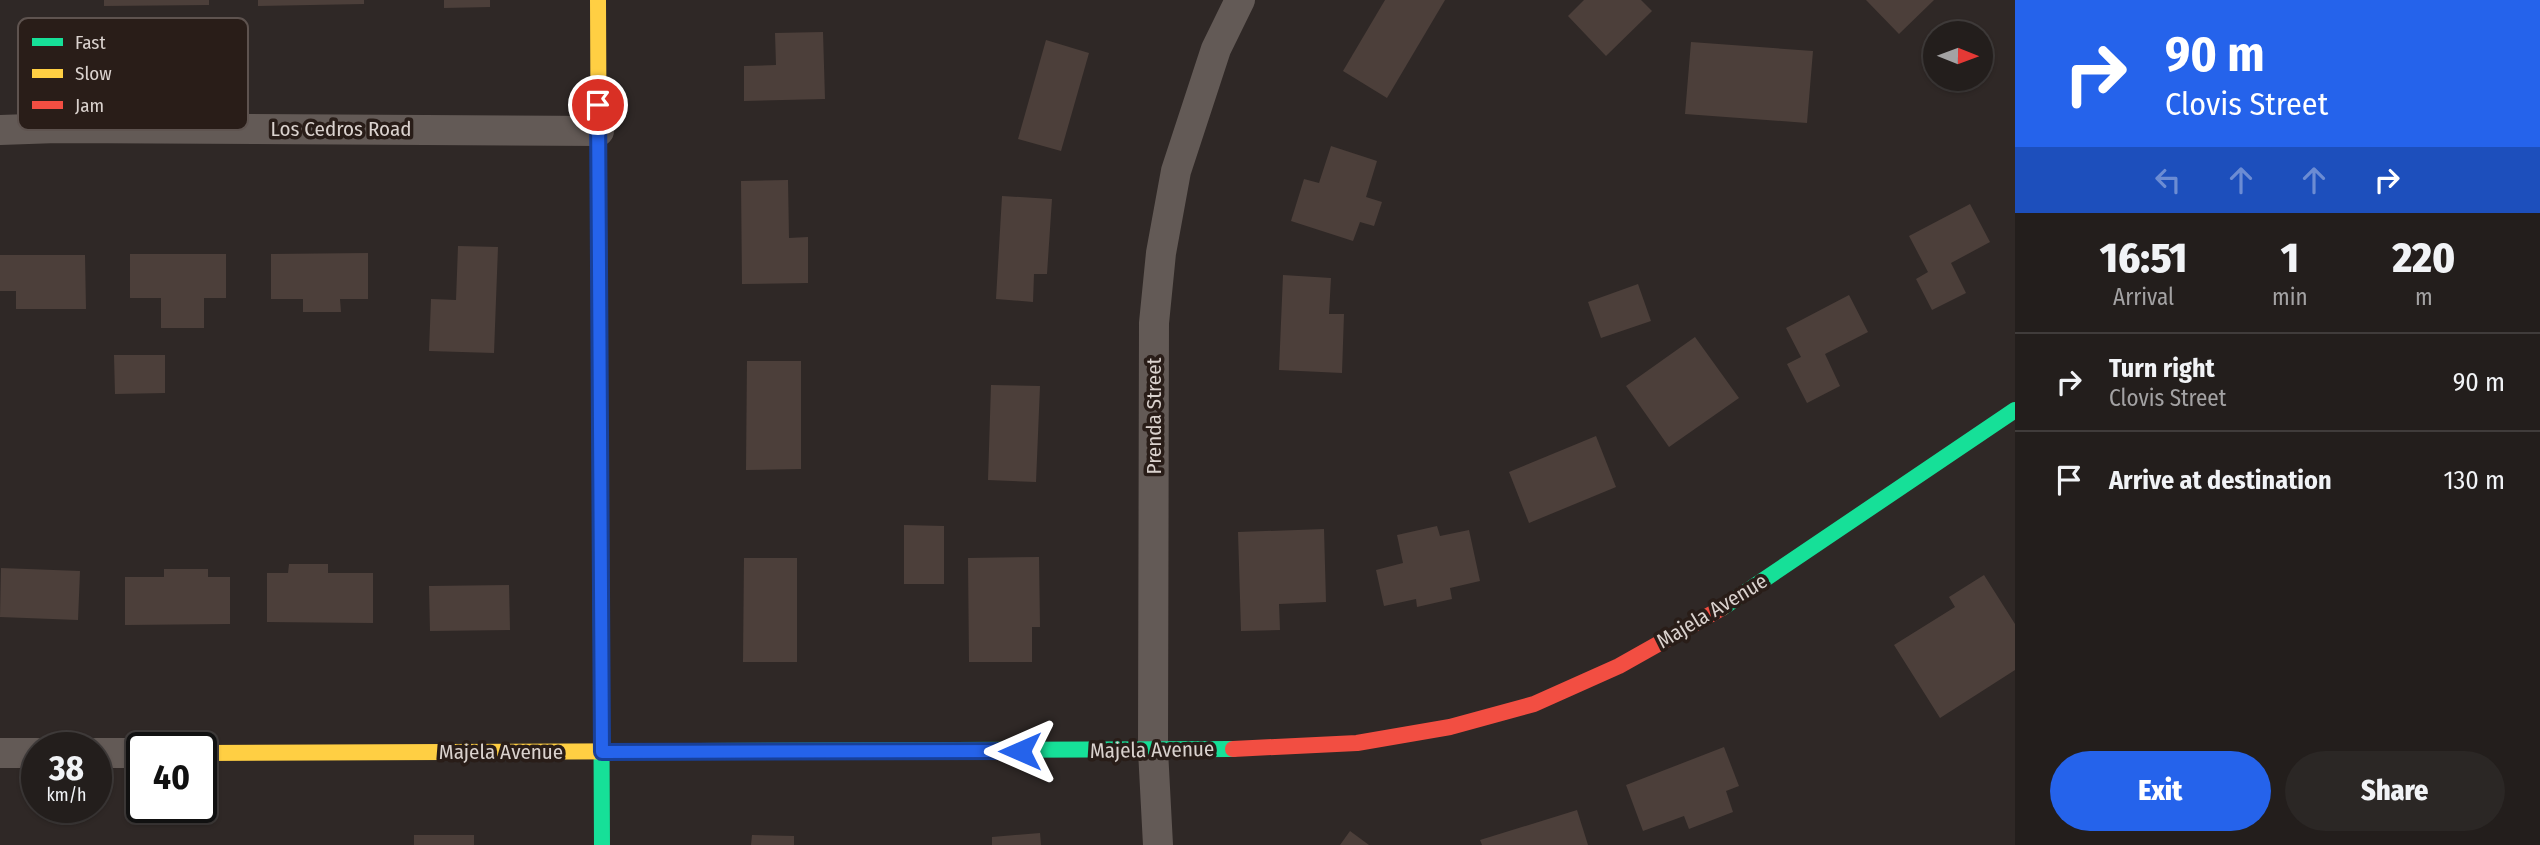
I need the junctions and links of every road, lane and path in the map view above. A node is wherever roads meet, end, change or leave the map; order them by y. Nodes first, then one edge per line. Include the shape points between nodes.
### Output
1 (598, 0) edge
2 (1241, 0) edge
3 (18, 129) edge
4 (248, 129) edge
5 (0, 130) edge
6 (599, 131) junction
7 (2015, 410) edge
8 (1153, 750) junction
9 (217, 752) edge
10 (602, 752) junction
11 (0, 753) edge
12 (21, 753) edge
13 (602, 845) edge
14 (1158, 845) edge

1 - 6 street
2 - 8 street, Prenda Street via 1216,49 1176,172 1161,253 1154,323
3 - 5 street, Los Cedros Road
4 - 6 street, Los Cedros Road
6 - 10 street
7 - 8 street, Majela Avenue via 1727,605 1619,666 1534,704 1450,727 1357,743
8 - 10 street, Majela Avenue
8 - 14 street, Prenda Street
9 - 10 street, Majela Avenue
10 - 13 street
11 - 12 street

